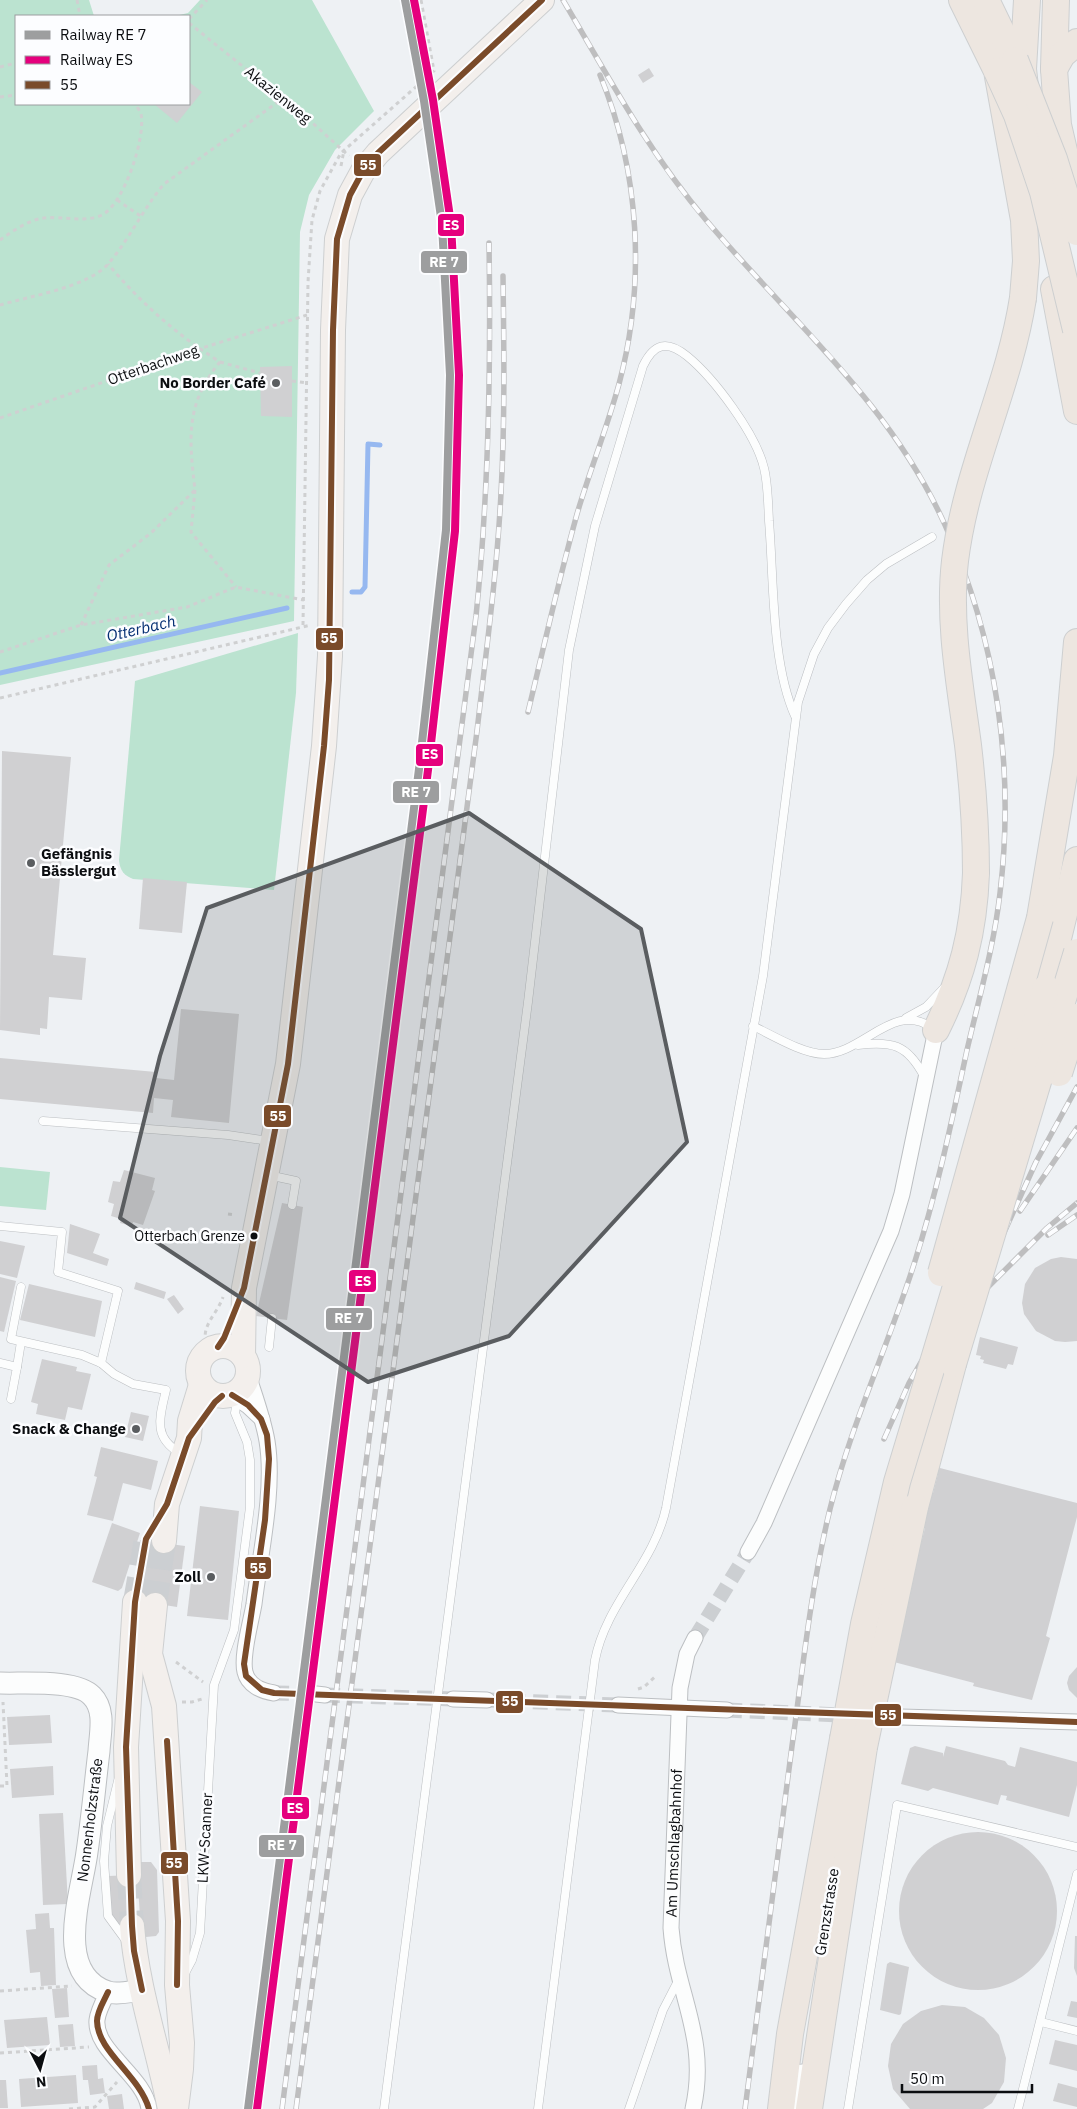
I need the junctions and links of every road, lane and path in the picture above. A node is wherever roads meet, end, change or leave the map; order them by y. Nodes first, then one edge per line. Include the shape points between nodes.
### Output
1 (77, 0) edge
2 (207, 0) edge
3 (421, 0) edge
4 (542, 0) edge
5 (962, 0) edge
6 (986, 0) edge
7 (1027, 0) edge
8 (1056, 0) edge
9 (80, 15) edge
10 (190, 18) edge
11 (190, 24) edge
12 (1077, 42) edge
13 (15, 63) edge
14 (1006, 65) junction
15 (0, 68) edge
16 (1054, 68) junction
17 (15, 95) edge
18 (0, 98) edge
19 (282, 99) junction
20 (136, 105) edge
21 (344, 150) junction
22 (352, 170) junction
23 (1077, 187) edge
24 (117, 200) junction
25 (1077, 206) edge
26 (142, 217) junction
27 (1077, 232) edge
28 (0, 240) edge
29 (108, 264) junction
30 (0, 305) edge
31 (307, 315) junction
32 (1077, 334) edge
33 (199, 348) junction
34 (220, 362) junction
35 (260, 373) dead end
36 (292, 380) dead end
37 (307, 383) junction
38 (1077, 411) edge
39 (0, 418) edge
40 (195, 490) junction
41 (932, 537) dead end
42 (236, 587) junction
43 (304, 600) junction
44 (312, 615) dead end
45 (81, 625) junction
46 (311, 632) dead end
47 (1077, 642) edge
48 (0, 652) edge
49 (0, 698) edge
50 (795, 716) junction
51 (1077, 860) edge
52 (976, 876) junction
53 (1077, 952) edge
54 (1077, 1017) edge
55 (906, 1018) junction
56 (753, 1026) junction
57 (936, 1030) junction
58 (856, 1045) junction
59 (926, 1078) junction
60 (43, 1121) dead end
61 (274, 1142) junction
62 (267, 1175) junction
63 (292, 1205) dead end
64 (240, 1213) dead end
65 (228, 1214) dead end
66 (235, 1215) dead end
67 (238, 1222) dead end
68 (0, 1226) edge
69 (21, 1287) dead end
70 (234, 1290) junction
71 (272, 1318) dead end
72 (21, 1342) junction
73 (269, 1347) dead end
74 (214, 1348) junction
75 (0, 1363) edge
76 (101, 1363) junction
77 (952, 1364) junction
78 (245, 1366) junction
79 (17, 1367) junction
80 (928, 1375) junction
81 (201, 1385) junction
82 (232, 1397) junction
83 (11, 1399) dead end
84 (262, 1419) junction
85 (186, 1446) junction
86 (155, 1540) tunnel mouth
87 (748, 1552) tunnel mouth
88 (239, 1593) junction
89 (255, 1595) junction
90 (145, 1603) tunnel mouth
91 (695, 1638) tunnel mouth
92 (141, 1655) junction
93 (1, 1683) edge
94 (274, 1693) tunnel mouth
95 (452, 1699) tunnel mouth
96 (487, 1700) tunnel mouth
97 (618, 1705) tunnel mouth
98 (681, 1708) junction
99 (727, 1710) tunnel mouth
100 (841, 1715) tunnel mouth
101 (864, 1716) junction
102 (1077, 1722) edge
103 (126, 1747) junction
104 (0, 1786) edge
105 (1077, 1847) edge
106 (1077, 1874) edge
107 (129, 1875) tunnel mouth
108 (132, 1926) tunnel mouth
109 (134, 1951) junction
110 (679, 1979) junction
111 (177, 1985) junction
112 (102, 1988) junction
113 (142, 1990) junction
114 (0, 1991) edge
115 (1041, 2022) junction
116 (1077, 2031) edge
117 (105, 2045) junction
118 (0, 2053) edge
119 (128, 2070) junction
120 (69, 2109) edge
121 (149, 2109) edge
122 (170, 2109) edge
123 (176, 2109) edge
124 (384, 2109) edge
125 (538, 2109) edge
126 (629, 2109) edge
127 (693, 2109) edge
128 (781, 2109) edge
129 (796, 2109) edge
130 (809, 2109) edge
131 (848, 2109) edge
132 (1018, 2109) edge

1 - 9 path
2 - 10 path
3 - 21 path via 434,71
4 - 22 main road via 378,153
5 - 14 highway
6 - 14 highway
7 - 38 highway via 1023,69 1039,207
8 - 16 highway
11 - 19 path, Akazienweg
12 - 16 highway via 1062,55
13 - 15 path
14 - 23 highway, bridge
14 - 27 highway, bridge via 1054,159
14 - 32 highway, bridge via 1017,116 1043,192
14 - 52 highway, bridge via 1026,261 1017,332 976,461 962,514 955,562 958,669 976,819
16 - 25 highway via 1058,125
17 - 18 path
19 - 21 path, Akazienweg
19 - 26 path via 164,184
20 - 24 path via 141,115 140,140
21 - 22 path, Akazienweg
21 - 22 path
21 - 31 path via 325,181 312,220
22 - 61 main road via 336,247 328,699 288,1064
24 - 26 path
24 - 28 path via 103,214 92,218 43,218
26 - 29 path
29 - 30 path via 84,281
29 - 33 path via 138,299
31 - 33 path, Otterbachweg
31 - 37 path
33 - 34 path
33 - 39 path, Otterbachweg
34 - 35 path
34 - 40 path via 201,388 194,407 189,440
36 - 37 path
37 - 43 path
40 - 42 path via 191,532
40 - 45 path via 151,532 109,565
41 - 50 lane via 880,569 836,615 811,661
42 - 43 path
42 - 45 path via 187,607
43 - 49 path via 303,625
44 - 46 path
45 - 48 path
47 - 80 highway, bridge via 1067,756 1045,893 1029,962 937,1285 926,1338
50 - 56 lane via 764,966
50 - 124 lane via 785,688 780,657 762,461 729,403 693,361 681,351 668,346 657,347 648,354 643,366 600,507 568,650 525,1022
51 - 80 highway, bridge via 1046,988
52 - 55 lane via 958,952 946,984 926,1007
52 - 57 highway via 962,970
53 - 77 highway, bridge
54 - 77 highway, bridge via 976,1322
55 - 57 lane via 918,1020
55 - 58 lane
56 - 58 lane via 816,1053 834,1053
56 - 125 lane via 664,1516 650,1549 612,1613 597,1650
57 - 59 street
58 - 59 lane via 894,1044 908,1053
59 - 87 street via 902,1194 886,1245 764,1523
60 - 61 lane via 228,1135
61 - 62 main road
62 - 63 lane via 296,1180
62 - 70 main road
64 - 67 path
65 - 66 path
68 - 76 lane via 62,1232 58,1272 118,1291
69 - 72 lane via 11,1339
70 - 74 main road via 224,1338
70 - 74 path via 205,1332 204,1340
70 - 78 main road
71 - 73 lane
72 - 76 lane via 82,1355
72 - 79 lane
74 - 78 main road via 234,1349
74 - 81 main road via 201,1357 197,1368
75 - 79 lane
76 - 85 lane via 133,1384 166,1390 160,1426 166,1443
77 - 130 highway, bridge via 915,1507 864,1746
78 - 82 main road via 242,1387
78 - 84 street
79 - 83 lane
80 - 128 highway, bridge via 897,1482 864,1624 790,2034
81 - 82 main road via 210,1393
81 - 85 main road
82 - 84 street
82 - 85 main road via 215,1402
82 - 88 lane, LKW-Scanner via 247,1442 250,1481 250,1507
84 - 89 street via 269,1472
85 - 86 main road
88 - 89 lane
88 - 111 lane, LKW-Scanner via 234,1630 214,1685 200,1933 192,1960
89 - 94 street via 244,1656 245,1671 255,1686
90 - 92 main road
91 - 98 street, Am Umschlagbahnhof via 683,1669
92 - 103 main road via 131,1691
92 - 111 main road via 163,1701 175,1863
93 - 104 path via 7,1786
93 - 112 street, Nonnenholzstraße via 61,1685 80,1689 93,1697 100,1713 88,1851 74,1931 77,1960 87,1977
95 - 96 street
97 - 98 street
98 - 99 street
98 - 110 street, Am Umschlagbahnhof via 671,1928
100 - 101 street
101 - 102 street
101 - 129 street, Grenzstrasse via 850,1773
103 - 107 main road
103 - 109 lane via 106,1826 104,1861 108,1916
105 - 131 lane via 897,1805
106 - 115 lane
108 - 109 main road
109 - 113 main road
110 - 126 lane via 662,2010
110 - 127 street, Am Umschlagbahnhof via 697,2046
111 - 113 main road
111 - 123 main road via 182,2043
112 - 113 street
112 - 114 path
112 - 117 street via 97,2020
113 - 122 main road
115 - 116 lane
115 - 132 lane
117 - 118 path
117 - 119 street
119 - 120 path via 95,2107
119 - 121 street via 145,2095

